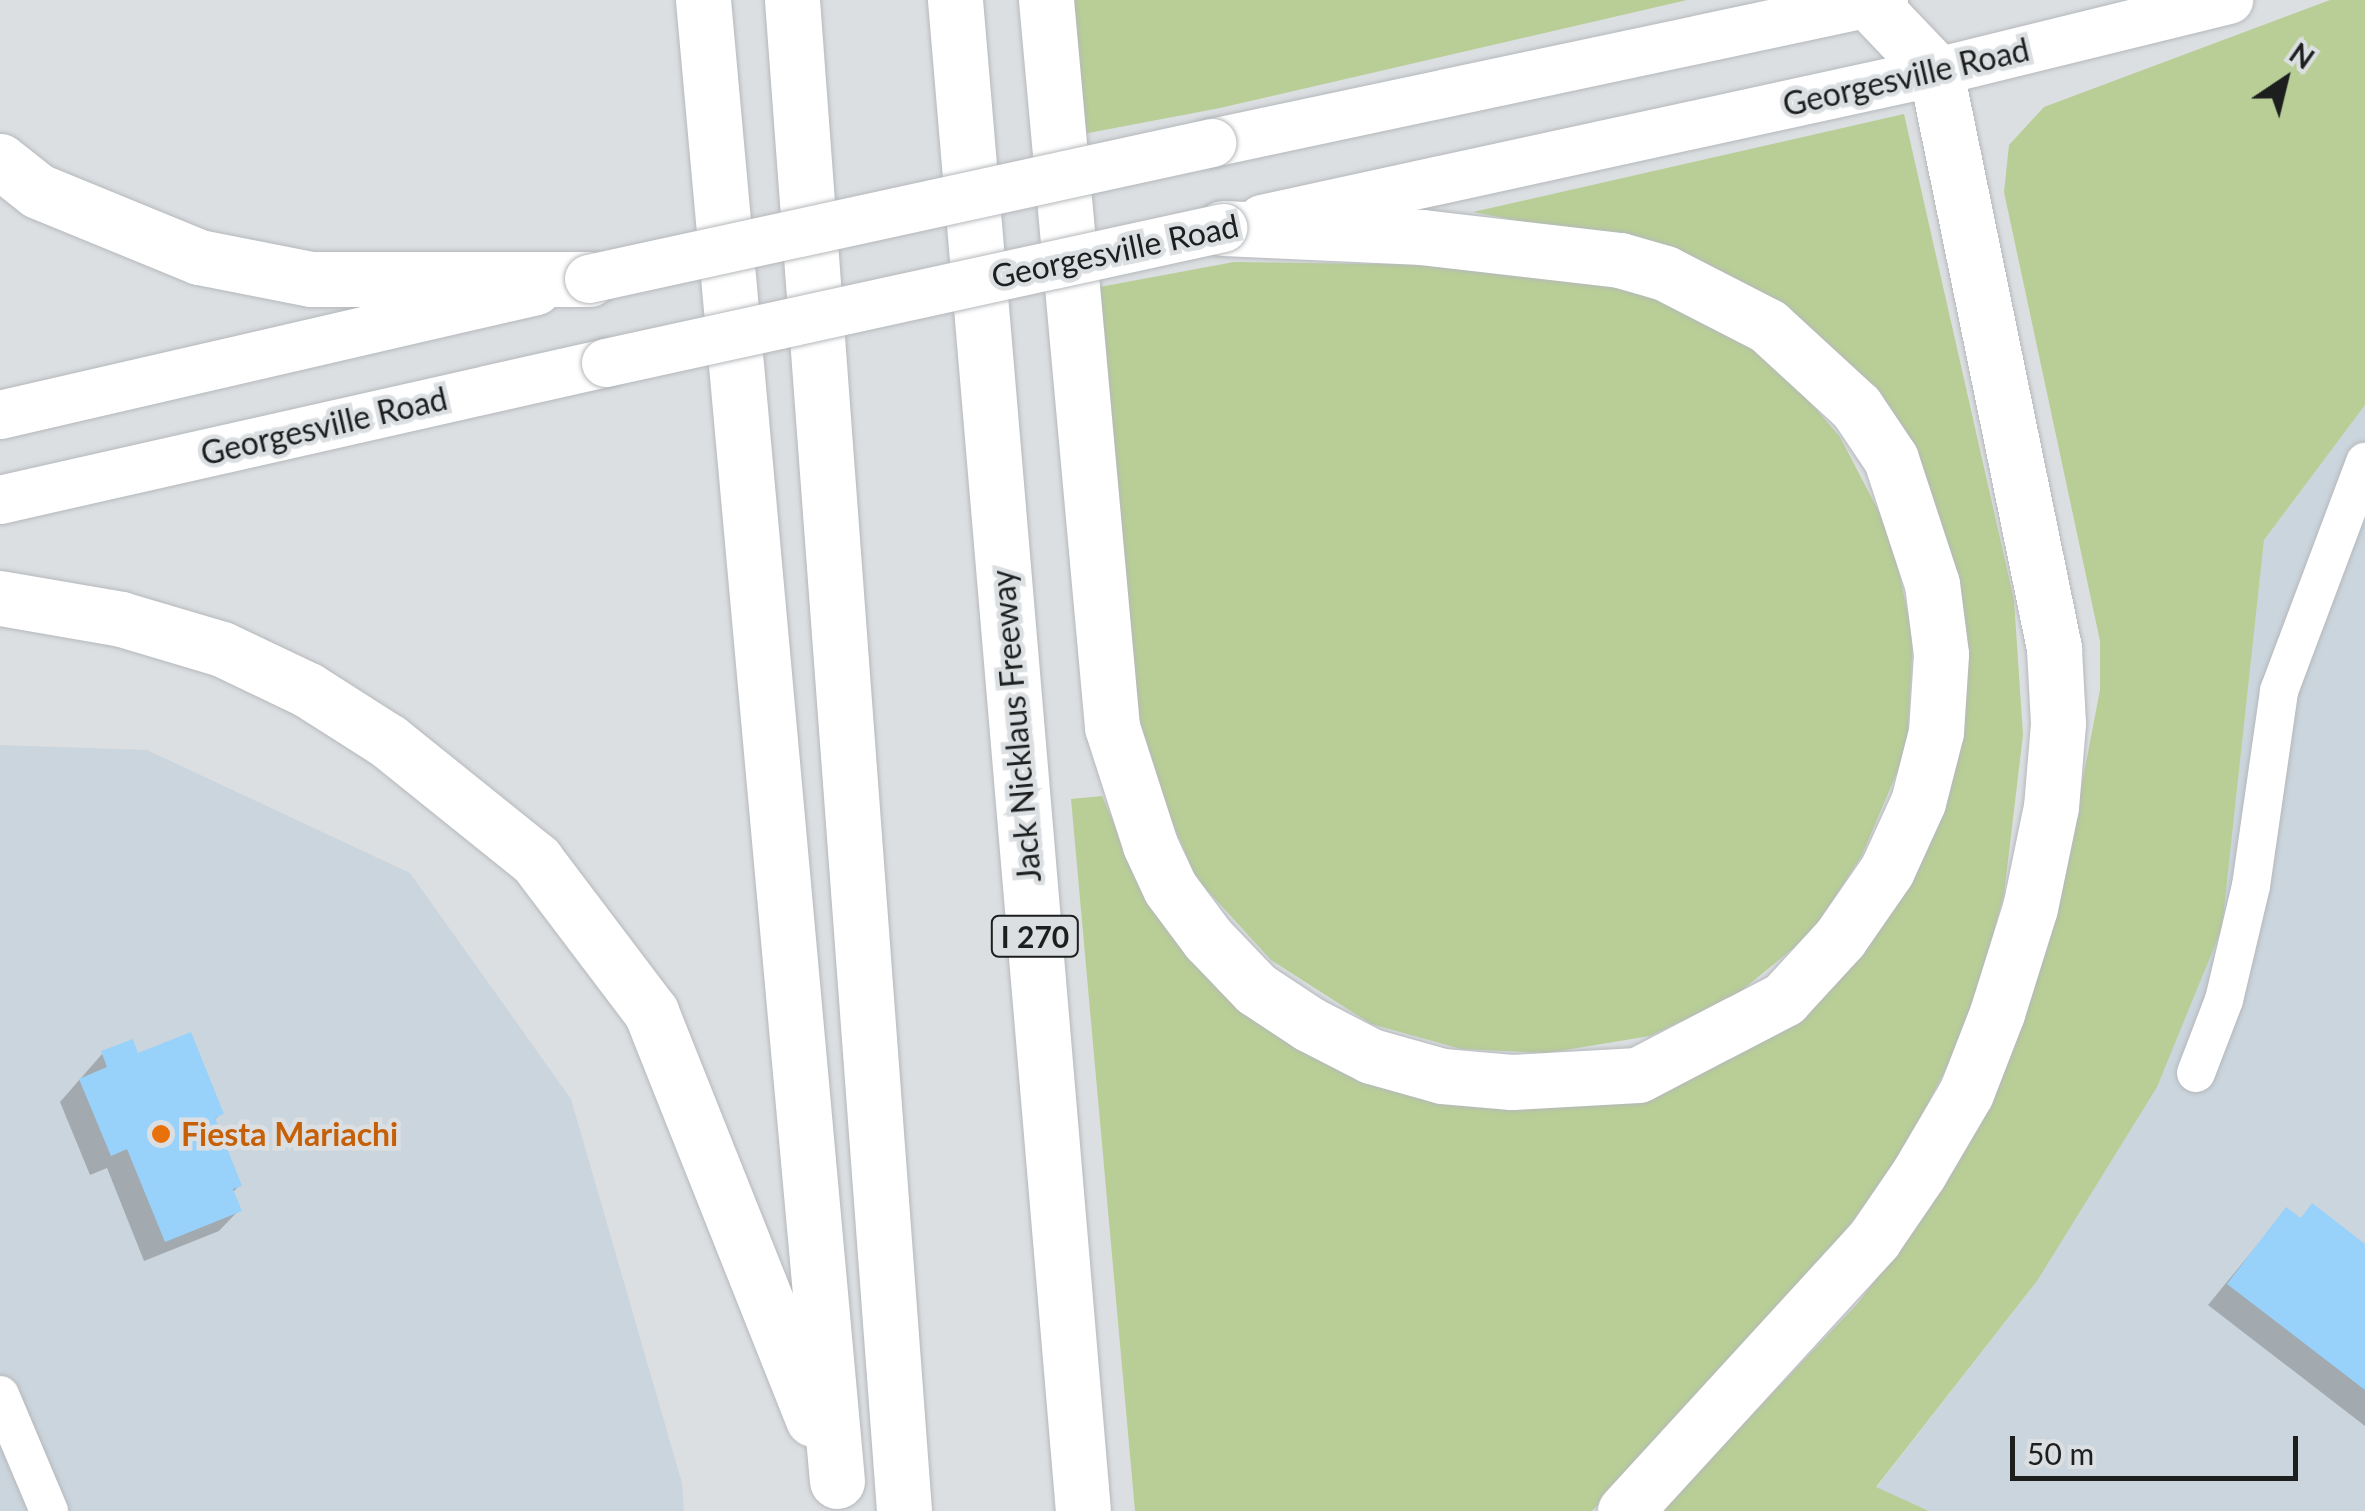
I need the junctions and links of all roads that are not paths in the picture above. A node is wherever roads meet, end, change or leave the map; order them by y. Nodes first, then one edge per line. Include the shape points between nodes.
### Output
1 (703, 0) edge
2 (792, 0) edge
3 (956, 0) edge
4 (1046, 0) edge
5 (2229, 0) edge
6 (1877, 2) edge
7 (1936, 72) junction
8 (0, 160) edge
9 (1223, 228) junction
10 (589, 279) junction
11 (0, 415) edge
12 (2365, 462) edge
13 (0, 500) edge
14 (0, 598) edge
15 (2196, 1073) dead end
16 (0, 1395) edge
17 (839, 1496) edge
18 (49, 1511) edge
19 (904, 1511) edge
20 (1083, 1511) edge
21 (1625, 1511) edge

1 - 17 highway
2 - 19 highway
3 - 20 highway, Jack Nicklaus Freeway / I 270
4 - 9 highway via 1112,727 1150,845 1198,926 1256,989 1309,1024 1371,1056 1442,1076 1512,1082 1638,1075 1784,999 1840,938 1888,870 1918,802 1936,732 1941,654 1932,584 1891,459 1856,407 1768,326 1650,269 1422,237
5 - 7 main road, Georgesville Road
6 - 7 highway
6 - 10 main road, bridge
7 - 9 main road, Georgesville Road
7 - 21 highway via 2054,648 2058,723 2051,807 2030,908 1966,1093 1920,1173 1863,1252
8 - 10 highway via 38,191 199,257 311,278
9 - 13 main road, Georgesville Road, bridge
10 - 11 main road
12 - 15 street via 2279,692 2251,886 2224,1000
14 - 17 highway via 121,620 222,649 308,690 388,741 536,860 651,1012
16 - 18 street

